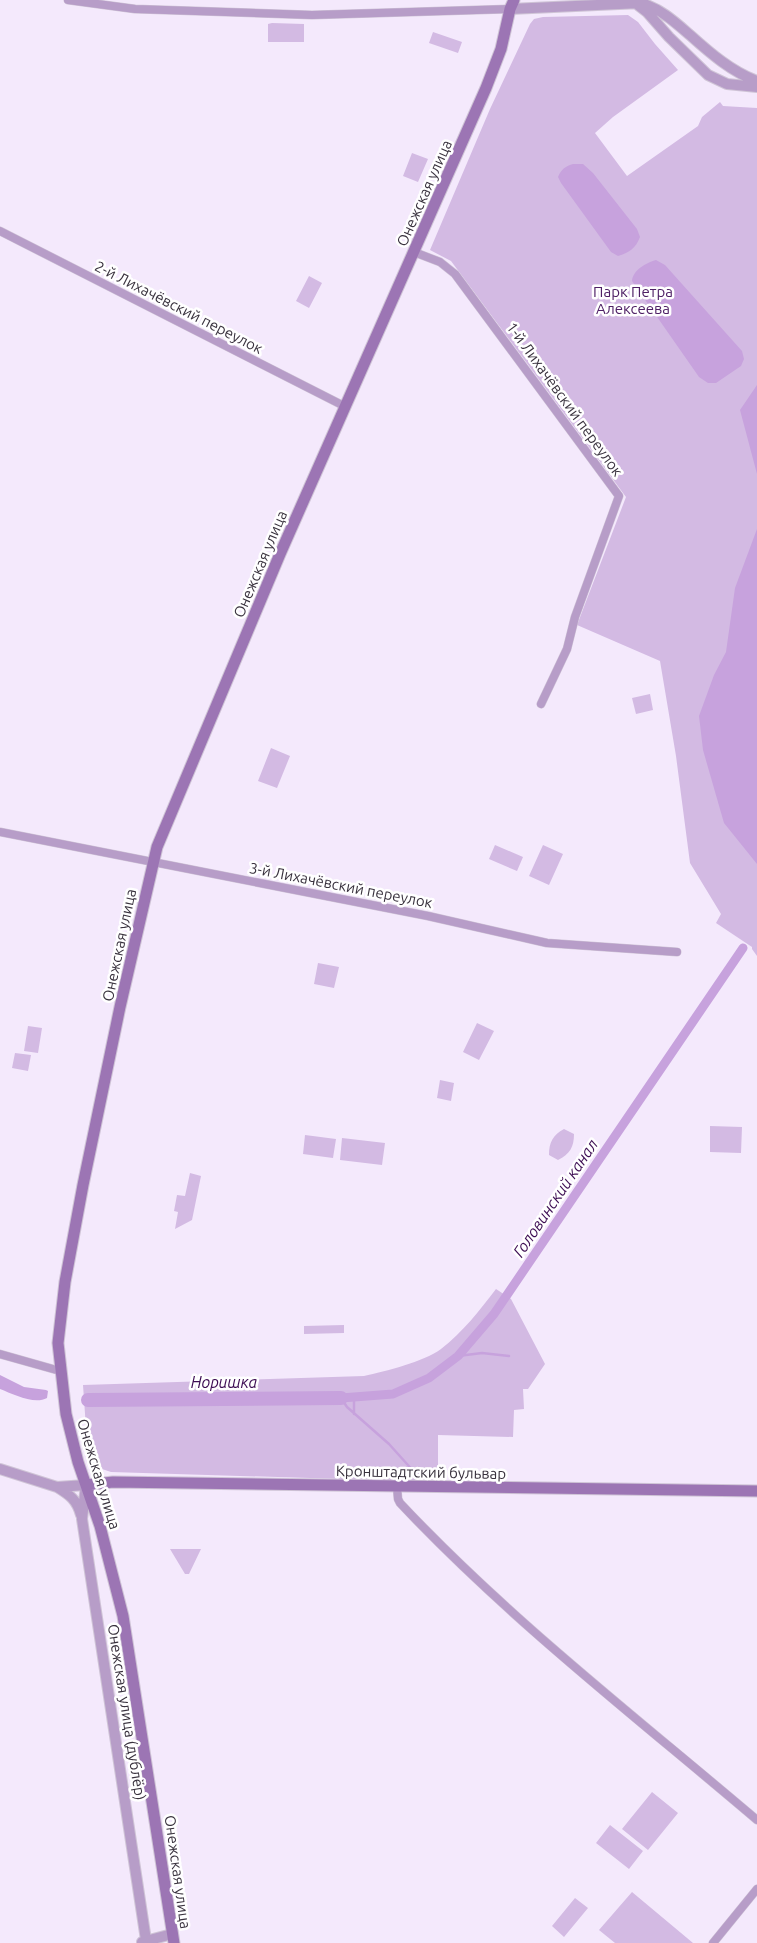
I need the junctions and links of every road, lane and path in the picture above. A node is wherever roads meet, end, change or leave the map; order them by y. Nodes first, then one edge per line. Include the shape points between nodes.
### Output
1 (68, 0) edge
2 (509, 3) edge
3 (635, 3) junction
4 (757, 81) edge
5 (757, 87) edge
6 (0, 231) edge
7 (414, 252) junction
8 (346, 407) junction
9 (541, 704) dead end
10 (0, 832) edge
11 (152, 861) junction
12 (677, 952) dead end
13 (0, 1354) edge
14 (60, 1371) junction
15 (0, 1470) edge
16 (86, 1485) junction
17 (57, 1487) junction
18 (397, 1487) junction
19 (757, 1491) edge
20 (82, 1519) junction
21 (757, 1820) edge
22 (757, 1889) edge
23 (173, 1938) edge
24 (145, 1942) edge
25 (713, 1943) edge

1 - 2 street via 135,9 312,15
2 - 3 street
2 - 7 main road, Онежская улица via 507,28 494,68
3 - 4 street via 657,10 724,63
3 - 5 street via 708,75 726,84
6 - 8 street, 2-й Лихачёвский переулок
7 - 8 main road, Онежская улица
7 - 9 street, 1-й Лихачёвский переулок via 440,262 455,274 619,496 575,617 567,649
8 - 11 main road, Онежская улица via 280,554
10 - 11 street, 3-й Лихачёвский переулок
11 - 12 street, 3-й Лихачёвский переулок via 547,943
11 - 14 main road, Онежская улица via 65,1282 58,1343
13 - 14 street
14 - 16 main road, Онежская улица via 66,1414
15 - 17 street
16 - 17 street
16 - 18 main road, Кронштадтский бульвар via 113,1482
16 - 20 street, Онежская улица (дублёр)
16 - 23 main road, Онежская улица via 123,1616
17 - 20 street via 74,1499
18 - 19 main road, Кронштадтский бульвар
18 - 21 street via 400,1503 509,1609
20 - 24 street, Онежская улица (дублёр)
22 - 25 street
23 - 24 street

